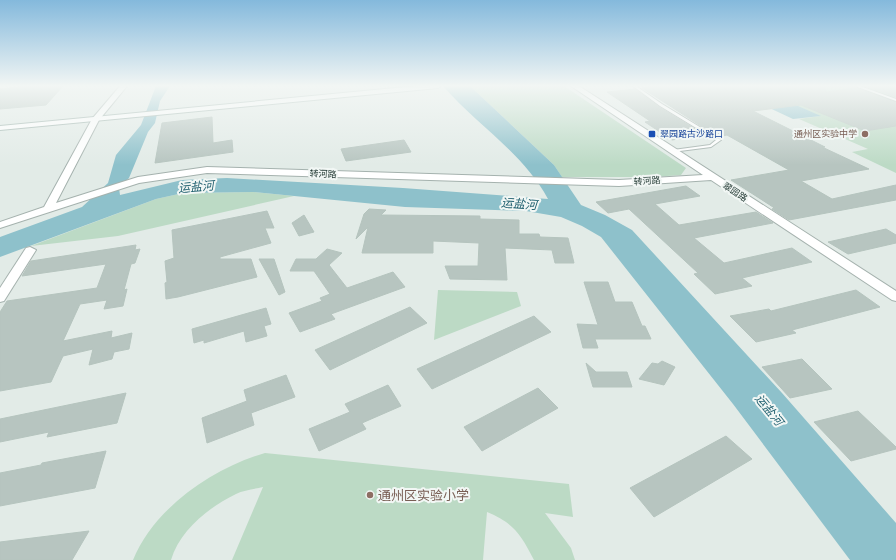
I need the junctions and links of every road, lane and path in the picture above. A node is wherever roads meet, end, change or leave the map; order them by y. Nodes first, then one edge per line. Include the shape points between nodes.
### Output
1 (101, 112) edge
2 (135, 112) edge
3 (614, 112) edge
4 (673, 112) edge
5 (98, 116) junction
6 (0, 123) edge
7 (0, 128) edge
8 (673, 151) junction
9 (711, 176) junction
10 (49, 208) junction
11 (0, 225) edge
12 (30, 250) dead end
13 (896, 296) edge
14 (0, 298) edge

1 - 5 street
2 - 5 street
3 - 8 street, 翠园路
4 - 8 lane via 719,140 711,146
5 - 6 street
5 - 7 street
5 - 10 street
8 - 9 street, 翠园路
9 - 10 street, 转河路 via 619,183 207,170 138,180
9 - 13 street, 翠园路
10 - 11 street
12 - 14 street

